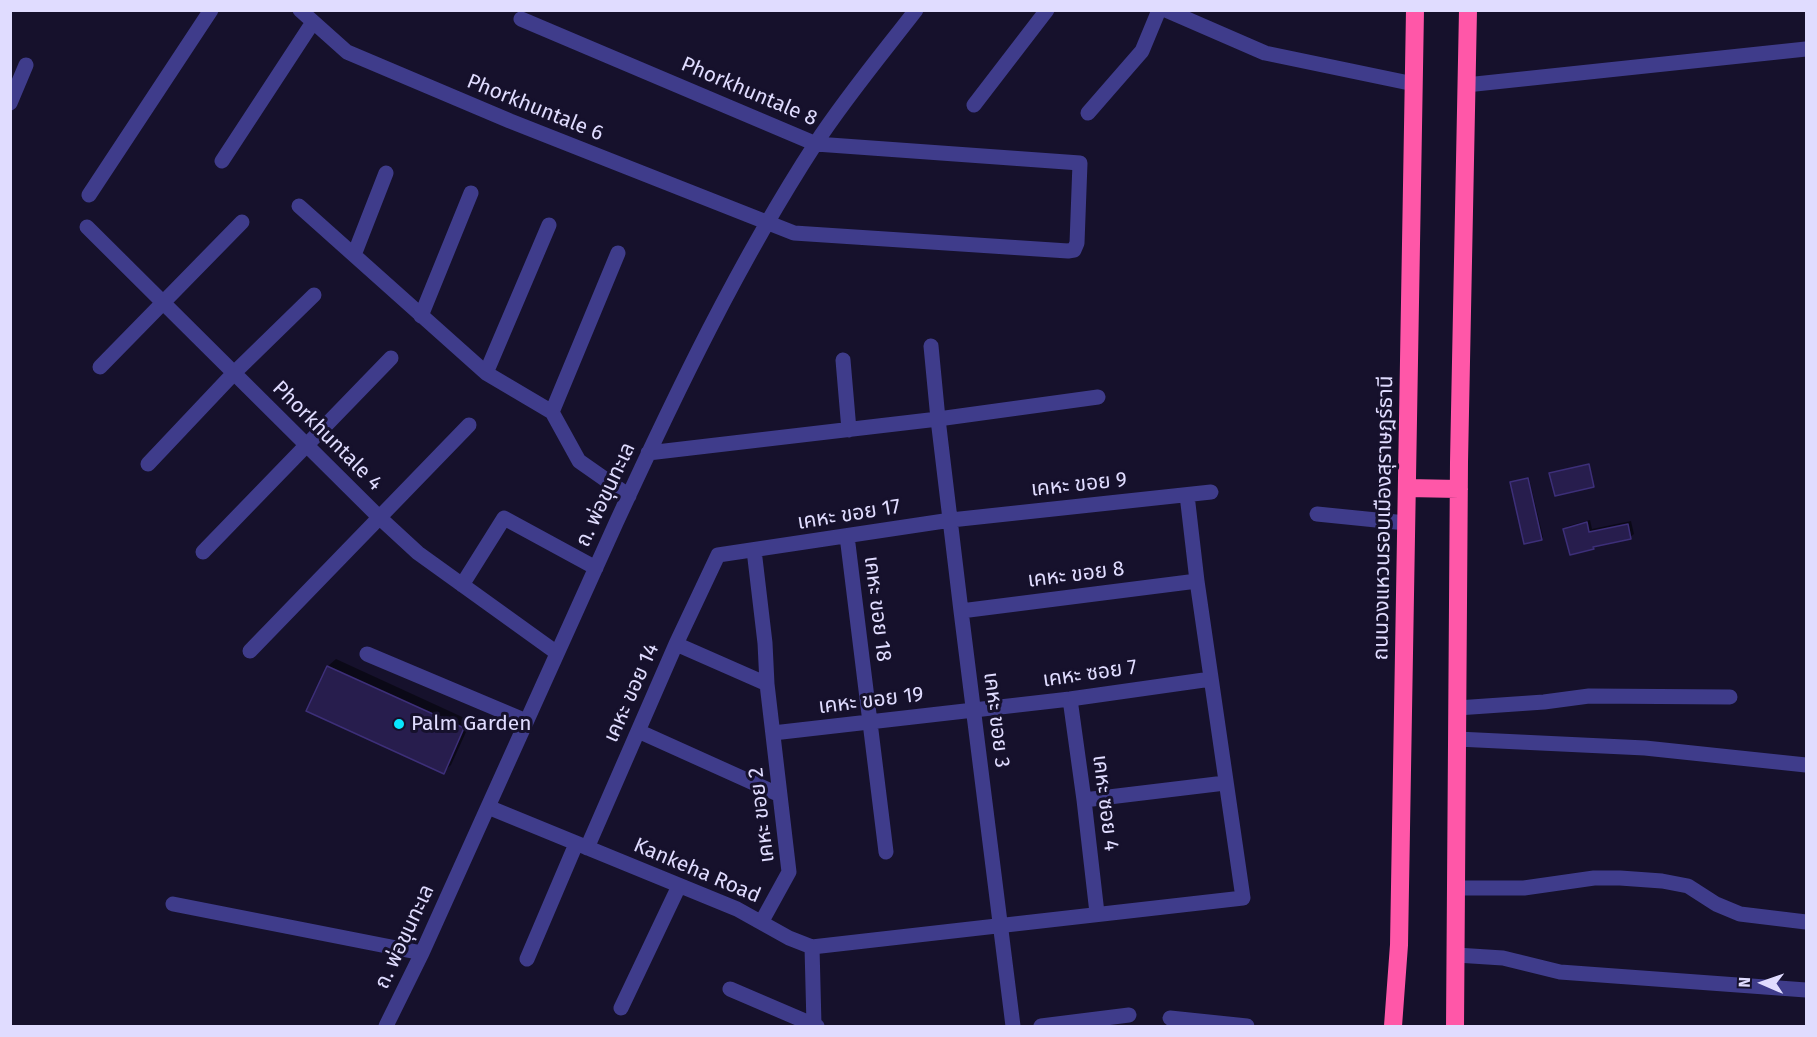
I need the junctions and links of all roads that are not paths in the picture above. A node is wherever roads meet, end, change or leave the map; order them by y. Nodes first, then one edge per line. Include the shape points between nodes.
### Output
1 (211, 10) edge
2 (300, 10) edge
3 (916, 10) edge
4 (1047, 10) edge
5 (1159, 10) edge
6 (1166, 10) edge
7 (1415, 10) edge
8 (1467, 10) edge
9 (521, 19) dead end
10 (314, 22) junction
11 (1806, 50) edge
12 (26, 65) dead end
13 (1414, 84) junction
14 (1466, 86) junction
15 (10, 103) edge
16 (974, 105) dead end
17 (1088, 113) dead end
18 (816, 144) junction
19 (222, 161) dead end
20 (1080, 163) joint
21 (386, 173) dead end
22 (471, 193) dead end
23 (89, 195) dead end
24 (299, 206) dead end
25 (242, 222) dead end
26 (767, 223) junction
27 (549, 225) dead end
28 (87, 227) dead end
29 (618, 253) dead end
30 (354, 255) junction
31 (314, 295) dead end
32 (162, 302) junction
33 (422, 315) junction
34 (932, 345) dead end
35 (391, 358) dead end
36 (843, 360) dead end
37 (100, 368) dead end
38 (486, 373) junction
39 (234, 374) junction
40 (1098, 396) dead end
41 (552, 412) junction
42 (938, 419) junction
43 (469, 425) dead end
44 (849, 430) junction
45 (307, 446) junction
46 (648, 453) junction
47 (148, 464) dead end
48 (1407, 488) junction
49 (1459, 489) junction
50 (1211, 492) dead end
51 (1187, 495) junction
52 (629, 496) junction
53 (1317, 514) dead end
54 (380, 518) junction
55 (951, 520) junction
56 (1406, 523) junction
57 (847, 537) junction
58 (754, 550) junction
59 (203, 552) dead end
60 (718, 555) joint
61 (596, 568) junction
62 (1197, 581) junction
63 (462, 585) junction
64 (961, 611) junction
65 (676, 644) junction
66 (250, 651) dead end
67 (557, 653) junction
68 (368, 654) dead end
69 (1211, 679) junction
70 (767, 684) junction
71 (1730, 697) dead end
72 (1070, 699) junction
73 (1457, 708) junction
74 (974, 710) junction
75 (526, 720) junction
76 (870, 722) junction
77 (638, 730) junction
78 (773, 734) junction
79 (1457, 739) junction
80 (1806, 765) edge
81 (1226, 783) junction
82 (780, 795) junction
83 (1084, 800) junction
84 (488, 807) junction
85 (581, 846) junction
86 (886, 852) dead end
87 (679, 886) junction
88 (1457, 888) junction
89 (173, 904) dead end
90 (1097, 913) junction
91 (762, 921) junction
92 (1806, 922) edge
93 (1000, 925) junction
94 (812, 947) junction
95 (422, 953) junction
96 (1456, 955) junction
97 (527, 959) dead end
98 (730, 989) dead end
99 (1806, 990) edge
100 (621, 1008) dead end
101 (1129, 1015) dead end
102 (1170, 1018) dead end
103 (386, 1026) edge
104 (815, 1026) edge
105 (1013, 1026) edge
106 (1041, 1026) edge
107 (1247, 1026) edge
108 (1393, 1026) edge
109 (1455, 1026) edge

1 - 23 street
2 - 10 street, Phorkhuntale 6
3 - 18 street, ถ. พ่อขุนทะเล via 847,97
4 - 16 street
5 - 17 street via 1142,51
6 - 13 street via 1265,53
7 - 13 highway, ถนนวงแหวนรอบเมืองสุราษฎร์ธานี
8 - 14 highway
9 - 18 street, Phorkhuntale 8
10 - 19 street
10 - 26 street, Phorkhuntale 6 via 347,52
11 - 14 street
12 - 15 street
13 - 48 highway, ถนนวงแหวนรอบเมืองสุราษฎร์ธานี
14 - 49 highway
18 - 20 street, Phorkhuntale 8
18 - 26 street, ถ. พ่อขุนทะเล
20 - 26 street, Phorkhuntale 6 via 1074,250 794,232
21 - 30 street
22 - 33 street
24 - 30 street
25 - 32 street
26 - 46 street, ถ. พ่อขุนทะเล
27 - 38 street
28 - 32 street, Phorkhuntale 4
29 - 41 street
30 - 33 street
31 - 39 street
32 - 37 street
32 - 39 street, Phorkhuntale 4
33 - 38 street
34 - 42 street, เคหะ ขอย 3
35 - 45 street
36 - 44 street
38 - 41 street
39 - 45 street, Phorkhuntale 4
39 - 47 street
40 - 42 street
41 - 52 street via 579,461
42 - 44 street
42 - 55 street, เคหะ ขอย 3
43 - 54 street
44 - 46 street
45 - 54 street, Phorkhuntale 4
45 - 59 street
46 - 52 street, ถ. พ่อขุนทะเล
48 - 49 highway
48 - 56 highway, ถนนวงแหวนรอบเมืองสุราษฎร์ธานี
49 - 73 highway
50 - 51 street, เคหะ ขอย 9
51 - 55 street, เคหะ ขอย 9
51 - 62 street
52 - 61 street, ถ. พ่อขุนทะเล
53 - 56 street
54 - 63 street, Phorkhuntale 4 via 418,553
54 - 66 street
55 - 57 street, เคหะ ขอย 17
55 - 64 street, เคหะ ขอย 3
56 - 108 highway, ถนนวงแหวนรอบเมืองสุราษฎร์ธานี via 1399,945
57 - 58 street, เคหะ ขอย 17
57 - 76 street, เคหะ ขอย 18
58 - 60 street, เคหะ ขอย 17
58 - 70 street
60 - 65 street, เคหะ ขอย 14
61 - 63 street via 504,518
61 - 67 street, ถ. พ่อขุนทะเล
62 - 64 street, เคหะ ขอย 8
62 - 69 street
63 - 67 street, Phorkhuntale 4
64 - 74 street, เคหะ ขอย 3
65 - 70 street
65 - 77 street, เคหะ ขอย 14
67 - 75 street, ถ. พ่อขุนทะเล
68 - 75 street
69 - 72 street, เคหะ ซอย 7
69 - 81 street
70 - 78 street
71 - 73 street via 1589,696
72 - 74 street, เคหะ ซอย 7
72 - 83 street, เคหะ ซอย 4
73 - 79 highway
74 - 76 street, เคหะ ขอย 19
74 - 93 street, เคหะ ขอย 3
75 - 84 street, ถ. พ่อขุนทะเล
76 - 78 street, เคหะ ขอย 19
76 - 86 street, เคหะ ขอย 18
77 - 82 street
77 - 85 street, เคหะ ขอย 14
78 - 82 street, เคหะ ขอย 2
79 - 80 street via 1645,748
79 - 88 highway
81 - 83 street
81 - 90 street via 1243,898
82 - 91 street, เคหะ ขอย 2 via 789,872
83 - 90 street, เคหะ ซอย 4
84 - 85 street, Kankeha Road
84 - 95 street, ถ. พ่อขุนทะเล
85 - 87 street, Kankeha Road
85 - 97 street, เคหะ ขอย 14
87 - 91 street, Kankeha Road
87 - 100 street
88 - 92 street via 1524,888 1594,878 1662,881 1688,886 1740,915
88 - 96 highway
89 - 95 street
90 - 93 street
91 - 94 street, Kankeha Road
93 - 94 street
93 - 105 street, เคหะ ขอย 3
94 - 104 street
95 - 103 street, ถ. พ่อขุนทะเล
96 - 99 street via 1503,958 1560,972
96 - 109 highway
98 - 104 street
101 - 106 street
102 - 107 street

